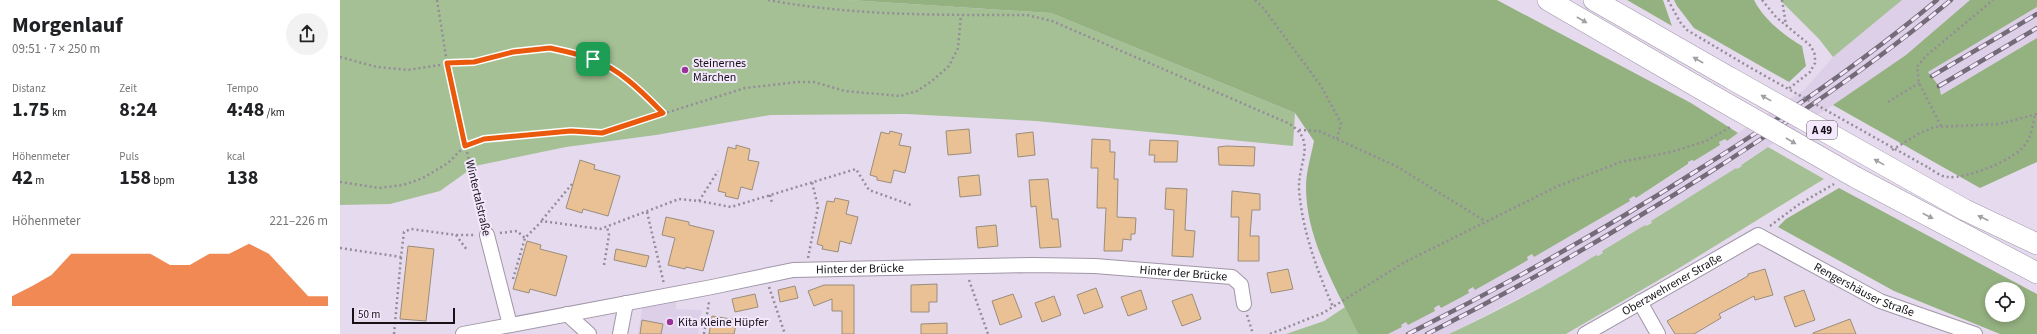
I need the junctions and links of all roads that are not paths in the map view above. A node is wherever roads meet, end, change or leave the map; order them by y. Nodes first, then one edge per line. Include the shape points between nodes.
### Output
1 (1548, 0) edge
2 (1594, 0) edge
3 (487, 235) road end
4 (1758, 235) joint
5 (2037, 244) edge
6 (2037, 273) edge
7 (1640, 302) junction
8 (626, 303) junction
9 (1244, 304) road end
10 (567, 314) junction
11 (510, 325) junction
12 (463, 334) edge
13 (589, 334) edge
14 (620, 334) edge
15 (1585, 334) edge
16 (1658, 334) edge
17 (1975, 334) edge

1 -> 6 highway, A 49, bridge via 1893,198
5 -> 2 highway, A 49, bridge via 1965,210
3 - 11 street, Wintertalstraße
4 - 7 street, Oberzwehrener Straße
4 - 17 street, Rengershäuser Straße via 1880,301
7 - 15 street, Oberzwehrener Straße
7 - 16 street
8 - 9 street, Hinter der Brücke via 793,270 1095,266 1232,277 1241,285
8 - 10 street, Hinter der Brücke
8 - 14 street
10 - 11 street, Hinter der Brücke
10 - 13 street
11 - 12 street, Hinter der Brücke

